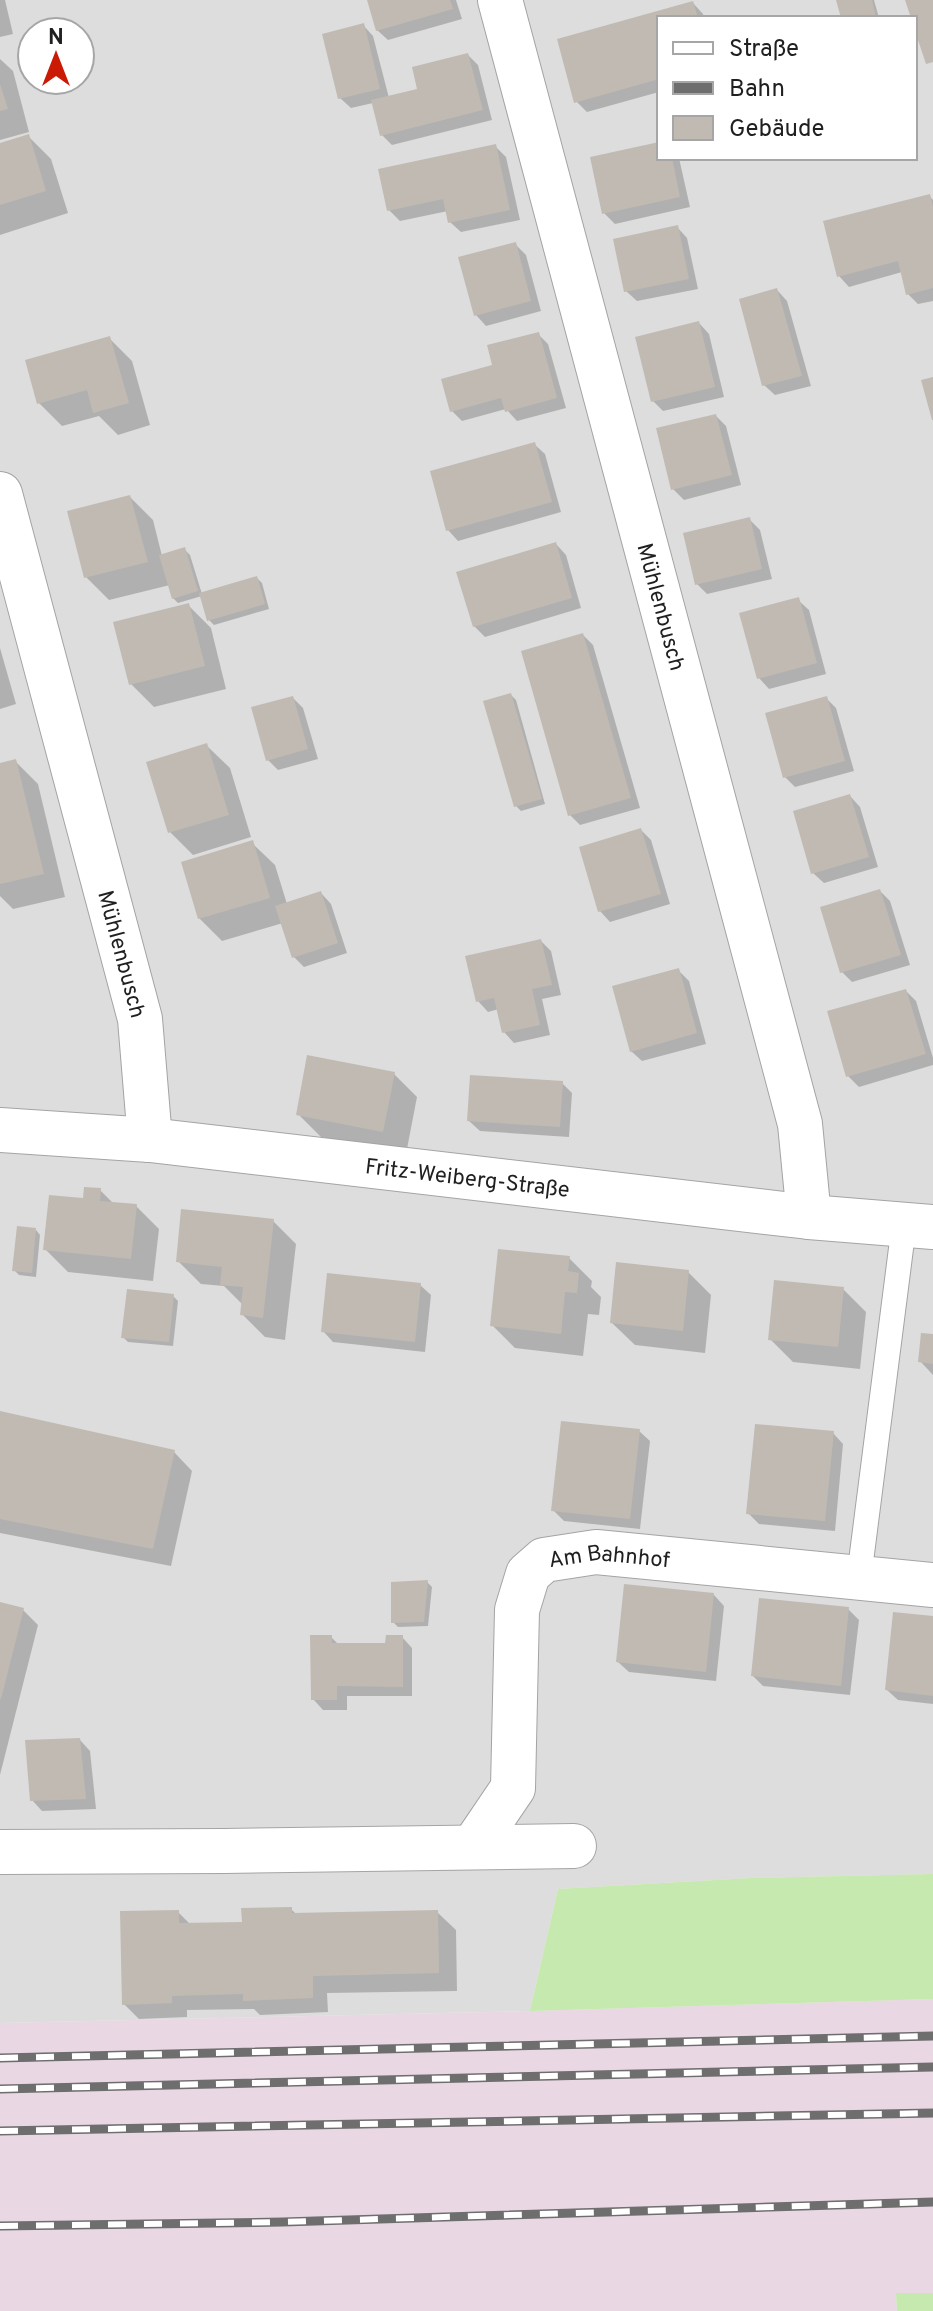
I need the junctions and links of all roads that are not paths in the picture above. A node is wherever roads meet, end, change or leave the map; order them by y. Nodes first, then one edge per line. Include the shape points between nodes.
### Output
1 (500, 0) edge
2 (0, 494) edge
3 (0, 1130) edge
4 (150, 1140) junction
5 (809, 1217) junction
6 (918, 1226) edge
7 (859, 1577) junction
8 (933, 1585) edge
9 (574, 1846) dead end
10 (473, 1847) junction
11 (0, 1852) edge

1 - 5 street, Mühlenbusch via 800,1124
2 - 4 street, Mühlenbusch via 140,1019
3 - 4 street, Fritz-Weiberg-Straße
4 - 5 street, Fritz-Weiberg-Straße
5 - 6 street, Fritz-Weiberg-Straße
6 - 7 lane
7 - 8 street, Am Bahnhof
7 - 10 street, Am Bahnhof via 596,1552 544,1560 528,1574 517,1610 513,1788
9 - 10 street
10 - 11 street

